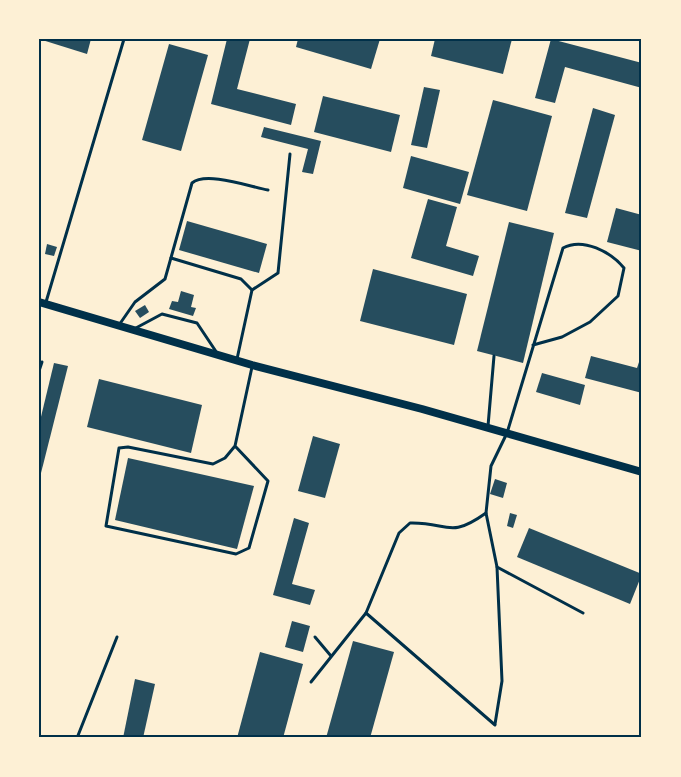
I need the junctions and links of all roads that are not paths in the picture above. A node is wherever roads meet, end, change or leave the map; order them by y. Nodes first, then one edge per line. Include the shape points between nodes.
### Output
1 (124, 39) edge
2 (290, 154) dead end
3 (268, 190) dead end
4 (171, 258) junction
5 (252, 290) junction
6 (42, 303) edge
7 (118, 326) junction
8 (132, 330) junction
9 (534, 345) junction
10 (218, 355) junction
11 (494, 356) dead end
12 (237, 360) junction
13 (42, 362) dead end
14 (252, 365) junction
15 (39, 371) edge
16 (488, 428) junction
17 (507, 433) junction
18 (235, 446) junction
19 (642, 472) edge
20 (486, 513) junction
21 (497, 567) junction
22 (366, 613) junction
23 (583, 613) dead end
24 (117, 637) dead end
25 (315, 637) dead end
26 (332, 656) junction
27 (311, 682) dead end
28 (77, 738) edge

1 - 6 lane
2 - 5 lane via 278,273
3 - 4 lane via 220,180 196,180 190,187
4 - 5 lane via 241,279
4 - 7 lane via 165,279 135,302
5 - 12 lane
6 - 7 street
7 - 8 street
8 - 10 street
8 - 10 lane via 162,314 197,323
9 - 9 lane via 562,337 590,322 618,296 624,267 613,255 577,243 563,248
9 - 17 lane
10 - 12 street
11 - 16 lane
12 - 14 street
13 - 15 lane
14 - 16 street
14 - 18 lane
16 - 17 street
17 - 19 street
17 - 20 lane via 491,466
18 - 18 lane via 268,481 249,548 242,553 106,526 121,446 213,464
20 - 21 lane
20 - 22 lane via 467,526 452,530 428,522 410,523 399,533
21 - 22 lane via 502,681 495,725
21 - 23 lane
22 - 26 lane
24 - 28 lane
25 - 26 lane
26 - 27 lane

